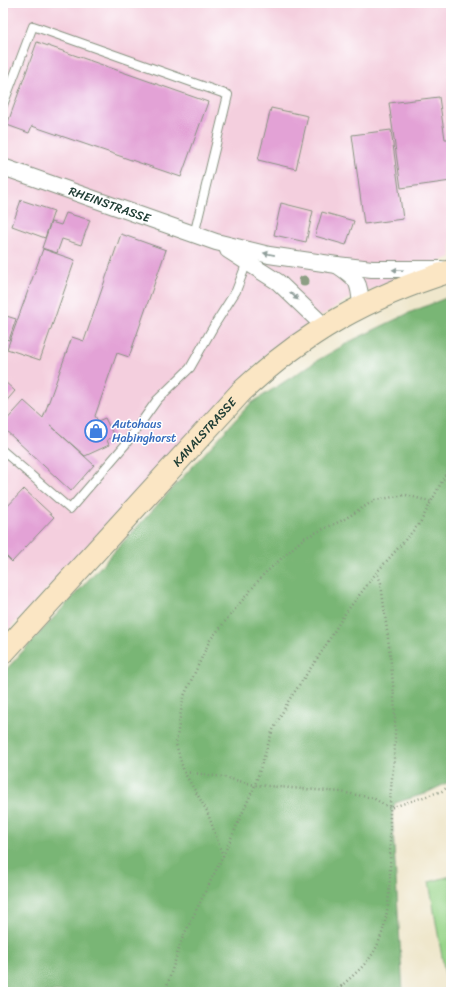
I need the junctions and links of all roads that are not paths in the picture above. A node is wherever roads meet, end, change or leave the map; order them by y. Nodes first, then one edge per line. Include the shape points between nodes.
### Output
1 (3, 105) edge
2 (3, 167) edge
3 (194, 235) junction
4 (216, 242) junction
5 (247, 262) junction
6 (337, 266) junction
7 (451, 270) edge
8 (361, 305) junction
9 (324, 326) junction
10 (3, 451) edge
11 (3, 653) edge

1 - 3 lane via 33,26 228,95
2 - 3 street, RHEINSTRASSE
3 - 4 street, RHEINSTRASSE
4 - 5 street, RHEINSTRASSE
6 -> 4 street, RHEINSTRASSE via 269,255
5 -> 9 street, RHEINSTRASSE via 278,282
5 - 10 lane via 236,291 190,368 157,400 125,445 70,509
7 -> 6 street, RHEINSTRASSE
6 - 8 street, RHEINSTRASSE via 351,274 359,286
7 - 8 main road, KANALSTRASSE
8 - 9 main road, KANALSTRASSE
9 - 11 main road, KANALSTRASSE via 284,354 241,392

